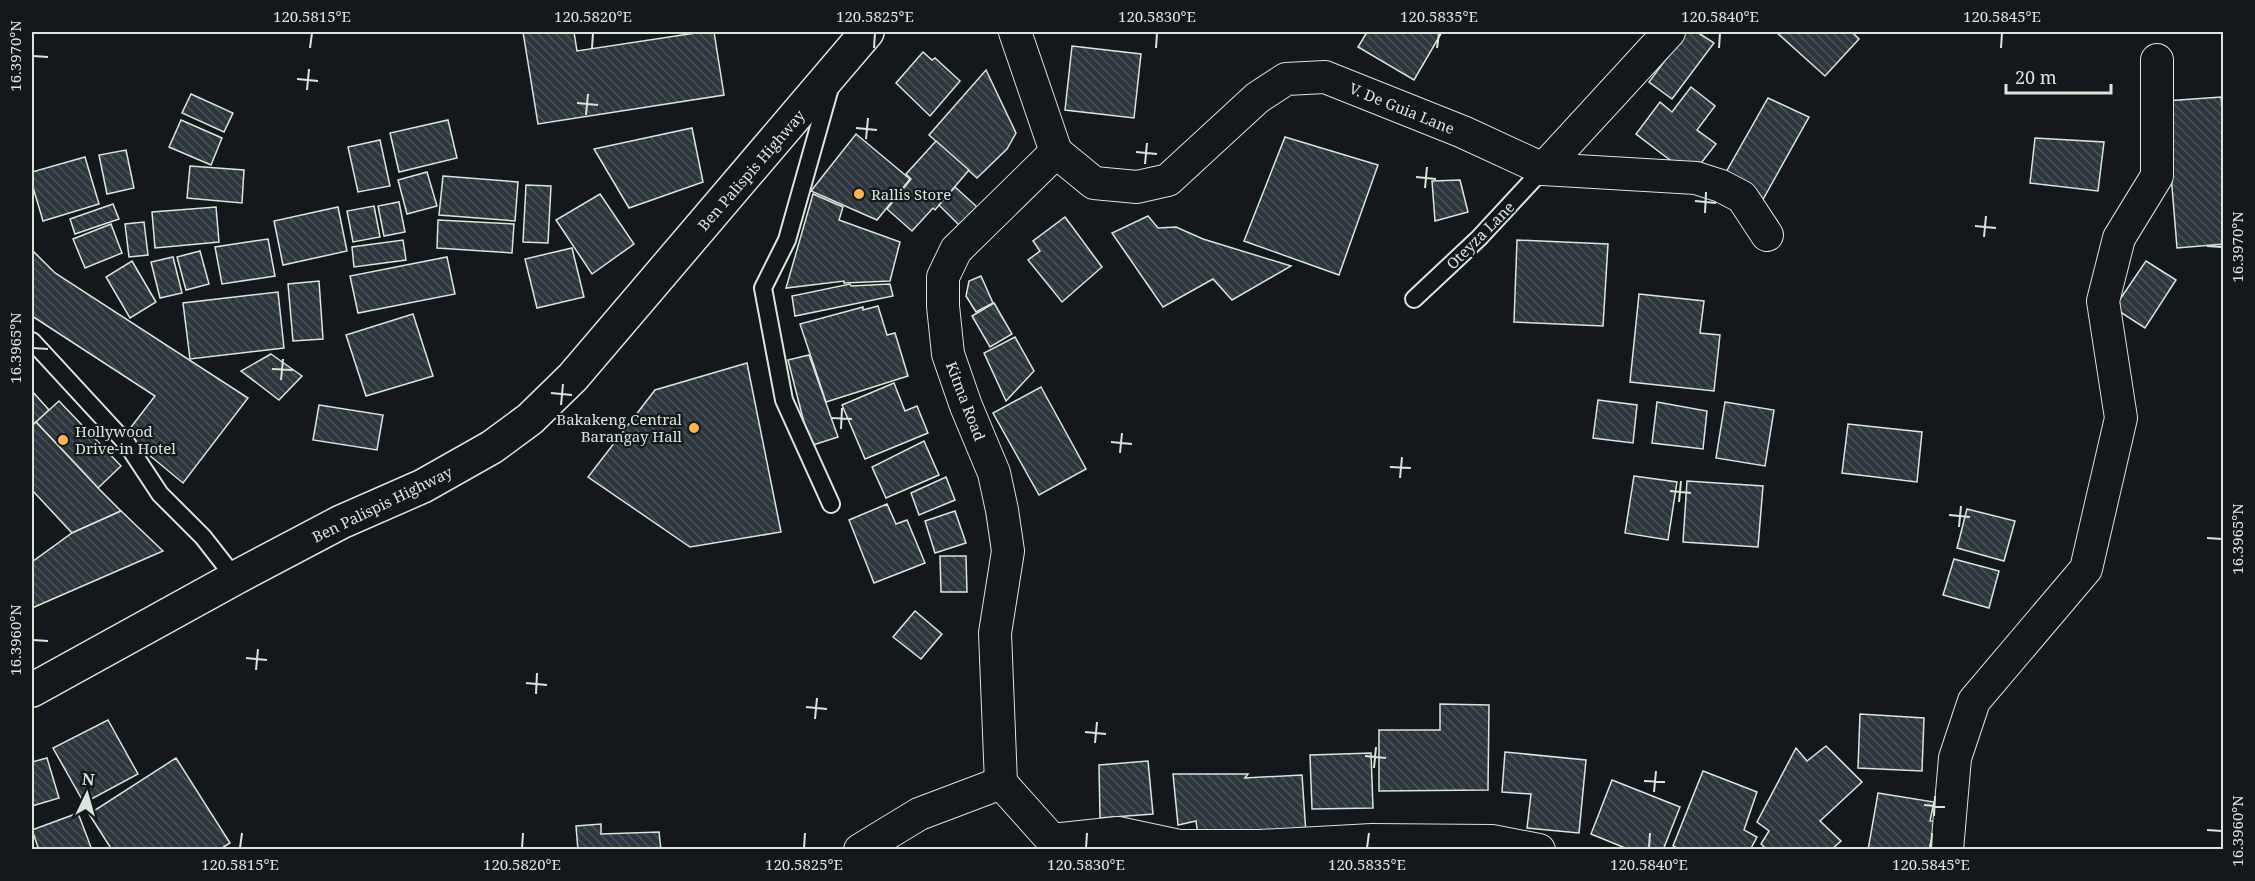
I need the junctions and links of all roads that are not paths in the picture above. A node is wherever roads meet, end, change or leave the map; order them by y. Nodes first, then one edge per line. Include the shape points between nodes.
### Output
1 (867, 32) edge
2 (1015, 32) edge
3 (1669, 32) edge
4 (2157, 60) dead end
5 (835, 72) junction
6 (1056, 152) junction
7 (1543, 169) junction
8 (1767, 235) dead end
9 (1414, 299) dead end
10 (32, 341) edge
11 (831, 504) dead end
12 (235, 579) junction
13 (32, 690) edge
14 (1001, 783) junction
15 (1055, 845) edge
16 (860, 849) edge
17 (1539, 849) edge
18 (1947, 849) edge

1 - 5 main road, Ben Palispis Highway
2 - 6 street
3 - 7 street
4 - 18 street via 2157,176 2119,238 2103,301 2121,418 2086,569 1974,701 1954,758
5 - 11 lane via 787,240 763,288 784,400
5 - 12 main road, Ben Palispis Highway via 573,378 530,419 492,447 423,486 341,522
6 - 7 street, V. De Guia Lane via 1094,183 1137,187 1168,180 1257,98 1286,79 1325,77
6 - 14 street, Kitma Road via 956,250 943,277 948,354 994,473 1008,551 995,633
7 - 8 street, V. De Guia Lane via 1696,178 1742,197
7 - 9 lane, Oteyza Lane via 1479,238
10 - 12 lane via 127,444 160,494 203,537
12 - 13 main road, Ben Palispis Highway
14 - 15 street
14 - 16 street via 919,814
15 - 17 street via 1118,833 1179,846 1492,841

